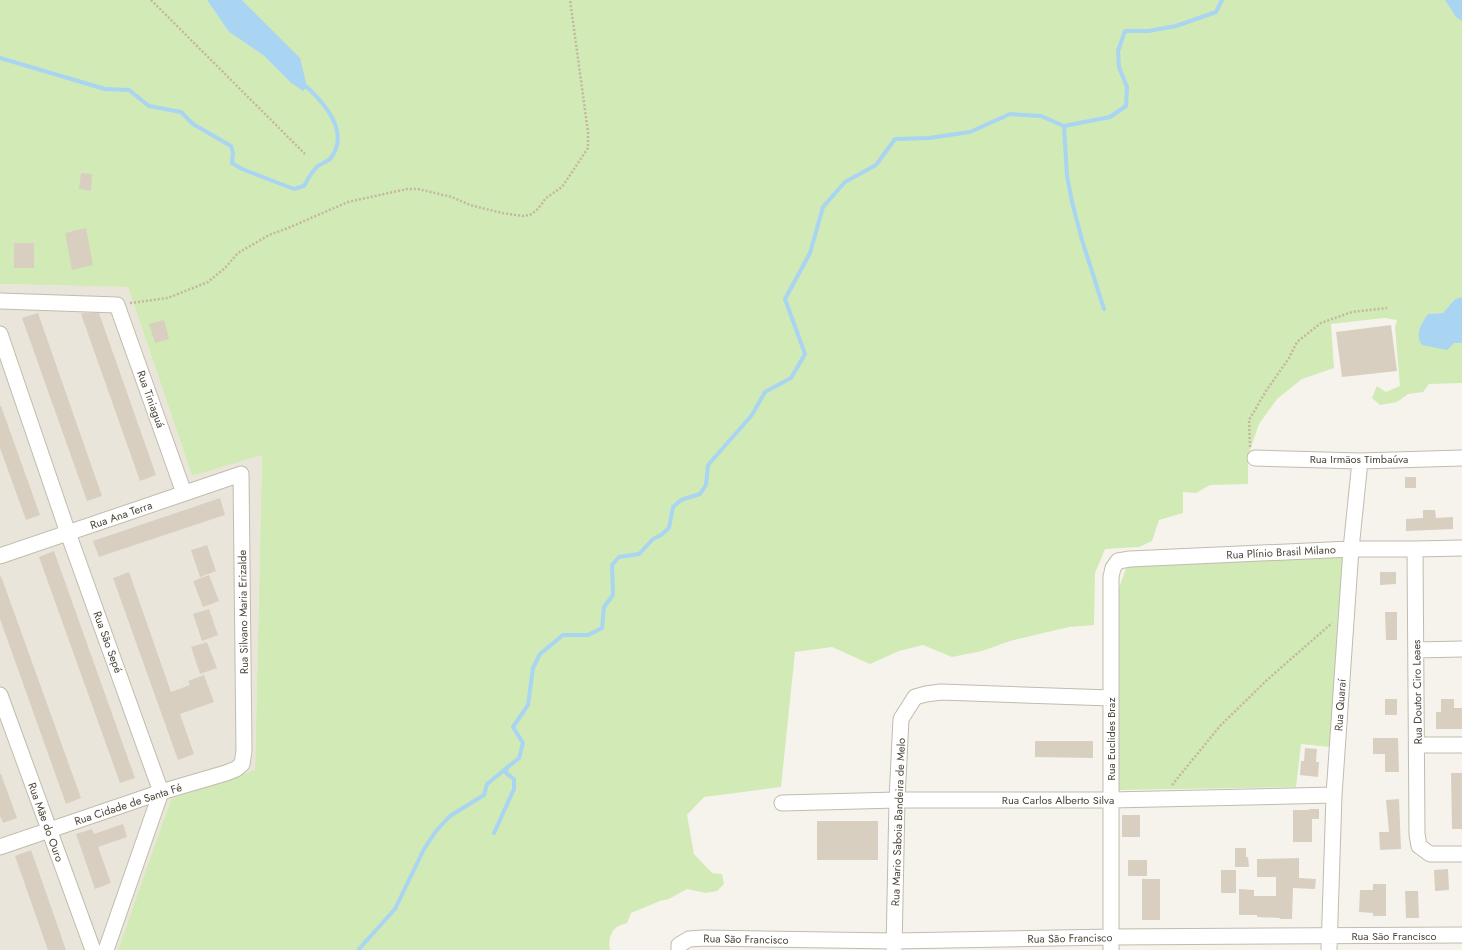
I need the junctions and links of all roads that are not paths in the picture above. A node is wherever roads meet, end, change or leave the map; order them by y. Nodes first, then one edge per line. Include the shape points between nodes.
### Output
1 (0, 301) edge
2 (0, 334) edge
3 (1255, 458) road end
4 (1462, 458) edge
5 (1360, 461) junction
6 (241, 474) joint
7 (184, 493) junction
8 (68, 533) junction
9 (1462, 548) edge
10 (1350, 549) junction
11 (1415, 549) junction
12 (0, 556) edge
13 (1111, 577) joint
14 (1462, 649) edge
15 (1416, 650) junction
16 (0, 695) edge
17 (1111, 698) junction
18 (1417, 745) junction
19 (1462, 745) edge
20 (244, 750) joint
21 (161, 792) junction
22 (1334, 795) junction
23 (897, 800) junction
24 (1111, 800) junction
25 (782, 803) dead end
26 (49, 830) junction
27 (0, 847) edge
28 (1462, 854) edge
29 (1462, 935) edge
30 (1329, 943) edge
31 (1111, 944) edge
32 (894, 946) edge
33 (679, 948) edge
34 (93, 950) edge
35 (106, 950) edge

1 - 7 street, Rua Tiniaguá via 117,304
2 - 8 street, Rua São Sepé
3 - 5 street, Rua Irmãos Timbaúva
4 - 5 street, Rua Irmãos Timbaúva
5 - 10 street, Rua Quaraí
6 - 7 street, Rua Ana Terra
6 - 20 street, Rua Silvano Maria Erizalde
7 - 8 street, Rua Ana Terra
8 - 12 street, Rua Ana Terra
8 - 21 street, Rua São Sepé
9 - 11 street, Rua Plínio Brasil Milano
10 - 11 street, Rua Plínio Brasil Milano
10 - 13 street, Rua Plínio Brasil Milano via 1130,559 1118,562
10 - 22 street, Rua Quaraí
11 - 15 street, Rua Doutor Ciro Leaes
13 - 17 street, Rua Euclides Braz
14 - 15 street
15 - 18 street, Rua Doutor Ciro Leaes
16 - 26 street, Rua Mãe do Ouro
17 - 23 street, Rua Mario Saboia Bandeira de Melo via 941,692 915,697 901,719
17 - 24 street, Rua Euclides Braz
18 - 19 street
18 - 28 street, Rua Doutor Ciro Leaes via 1419,846 1430,854
20 - 21 street, Rua Cidade de Santa Fé via 242,764 236,768
21 - 26 street, Rua Cidade de Santa Fé
21 - 35 street
22 - 24 street, Rua Carlos Alberto Silva
22 - 30 street, Rua Quaraí
23 - 24 street, Rua Carlos Alberto Silva
23 - 25 street, Rua Carlos Alberto Silva
23 - 32 street, Rua Mario Saboia Bandeira de Melo
24 - 31 street, Rua Euclides Braz
26 - 27 street, Rua Cidade de Santa Fé
26 - 34 street, Rua Mãe do Ouro
29 - 30 street, Rua São Francisco
30 - 31 street, Rua São Francisco
31 - 32 street, Rua São Francisco
32 - 33 street, Rua São Francisco via 704,938 689,939

